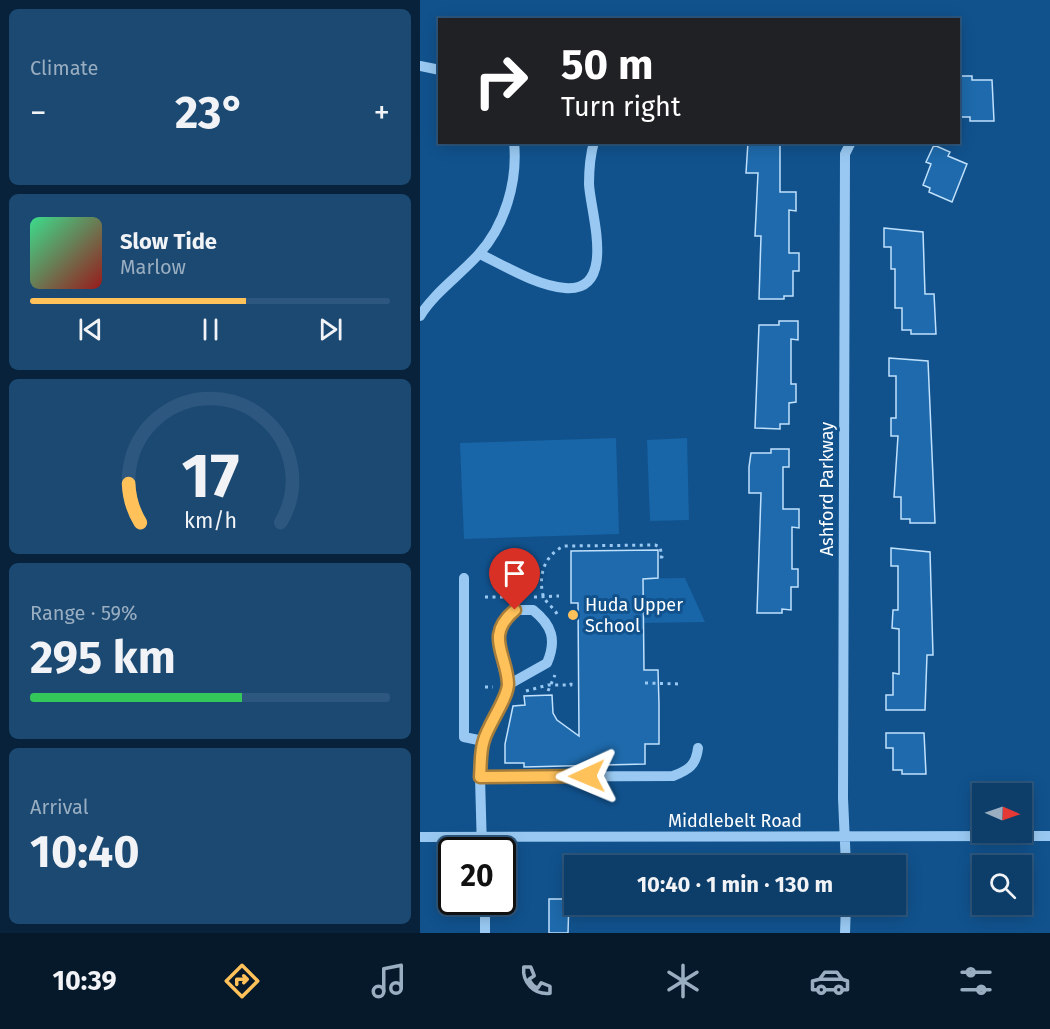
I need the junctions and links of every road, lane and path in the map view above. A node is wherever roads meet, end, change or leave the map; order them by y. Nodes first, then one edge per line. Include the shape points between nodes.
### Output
1 (420, 66) edge
2 (438, 70) edge
3 (514, 144) edge
4 (594, 144) edge
5 (850, 144) edge
6 (480, 254) junction
7 (420, 316) edge
8 (658, 557) dead end
9 (464, 578) dead end
10 (559, 621) dead end
11 (557, 670) dead end
12 (571, 679) dead end
13 (645, 683) dead end
14 (681, 684) dead end
15 (508, 685) junction
16 (548, 686) junction
17 (548, 691) dead end
18 (483, 741) junction
19 (698, 748) dead end
20 (480, 777) junction
21 (1050, 836) edge
22 (420, 837) edge
23 (438, 837) edge
24 (481, 837) edge
25 (516, 837) edge
26 (845, 837) junction
27 (846, 855) edge
28 (485, 915) edge
29 (846, 915) edge
30 (484, 933) edge
31 (845, 933) edge

1 - 2 street
3 - 6 street via 512,188
4 - 6 street via 589,186 597,261 590,279 577,288 563,288
5 - 26 street, Ashford Parkway via 845,154
6 - 7 street
8 - 10 path via 663,553 655,545 564,546 548,557 542,575 543,596
9 - 18 street via 464,737
11 - 16 path
12 - 16 path via 571,685
13 - 14 path
15 - 15 street via 547,663 551,655 552,633 548,623 533,610 515,610 502,624 498,644
15 - 18 street
16 - 17 path
18 - 20 street
19 - 20 street via 697,759 689,770 673,776
20 - 24 street
21 - 26 street, Middlebelt Road
22 - 23 street, Middlebelt Road
25 - 26 street, Middlebelt Road
26 - 27 street, Ashford Parkway
28 - 30 street
29 - 31 street

